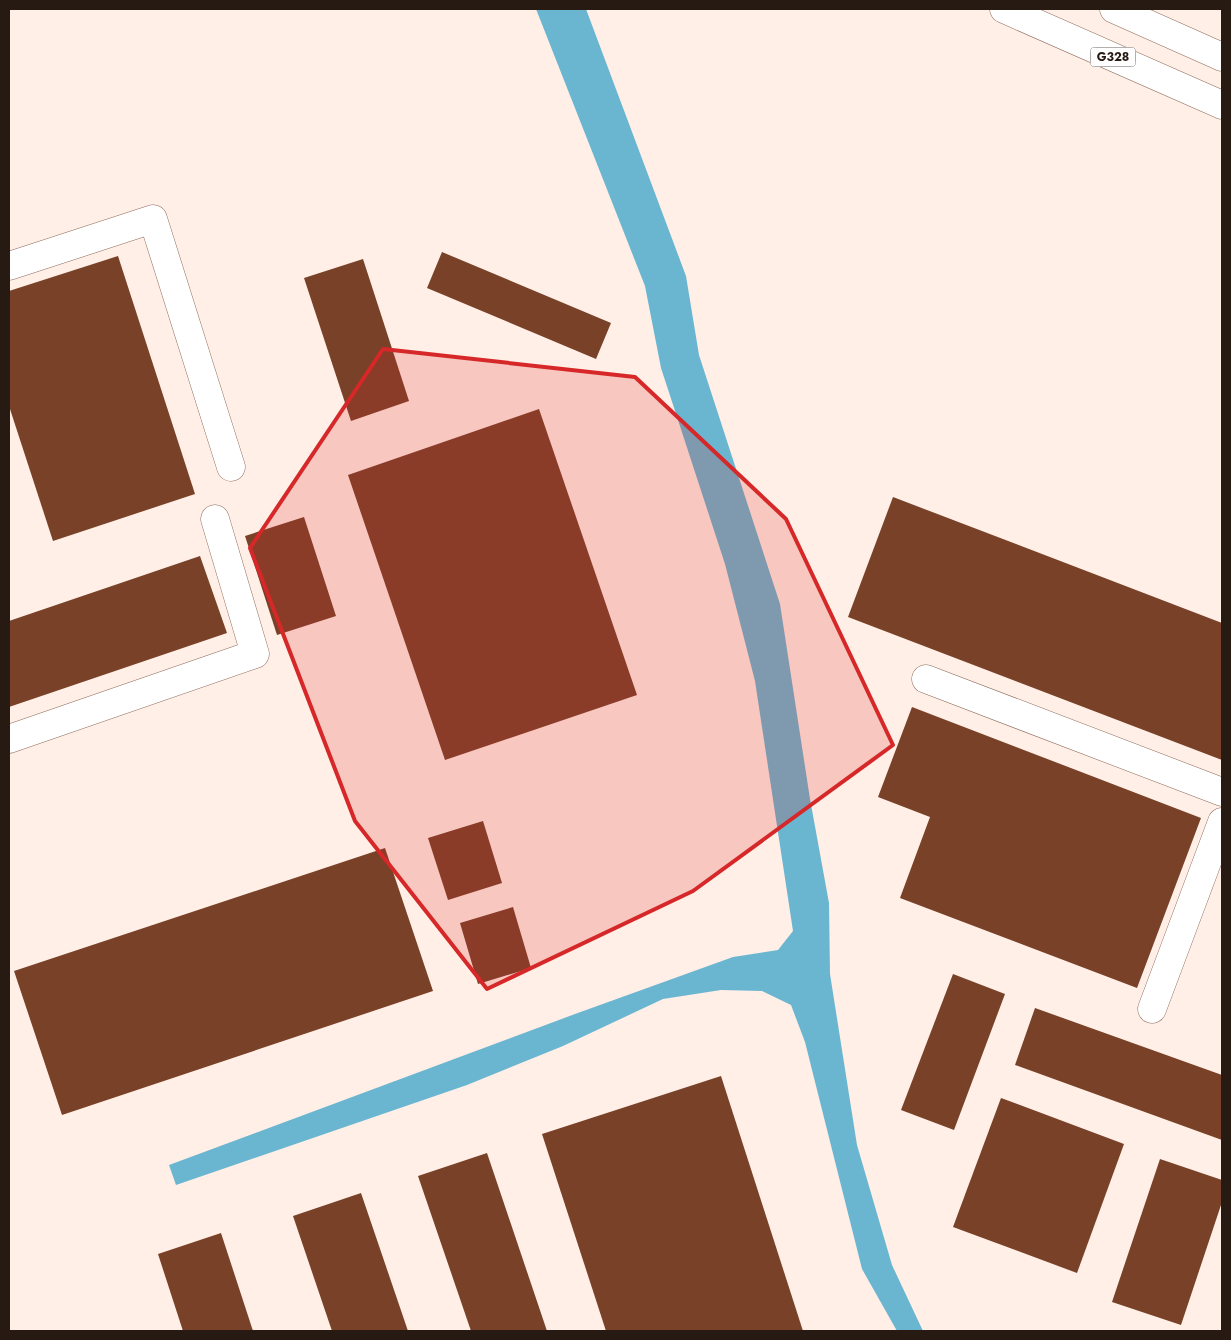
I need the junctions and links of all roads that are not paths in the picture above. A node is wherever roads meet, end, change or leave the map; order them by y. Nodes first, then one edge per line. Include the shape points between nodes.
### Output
1 (1004, 9) edge
2 (1114, 9) edge
3 (1222, 57) edge
4 (1222, 105) edge
5 (9, 266) edge
6 (231, 467) dead end
7 (215, 519) dead end
8 (926, 679) dead end
9 (9, 739) edge
10 (1222, 792) edge
11 (1222, 822) edge
12 (1152, 1009) dead end

1 - 4 main road, G328
2 - 3 main road
5 - 6 main road via 153,219
7 - 9 main road via 255,654
8 - 10 main road
11 - 12 main road

